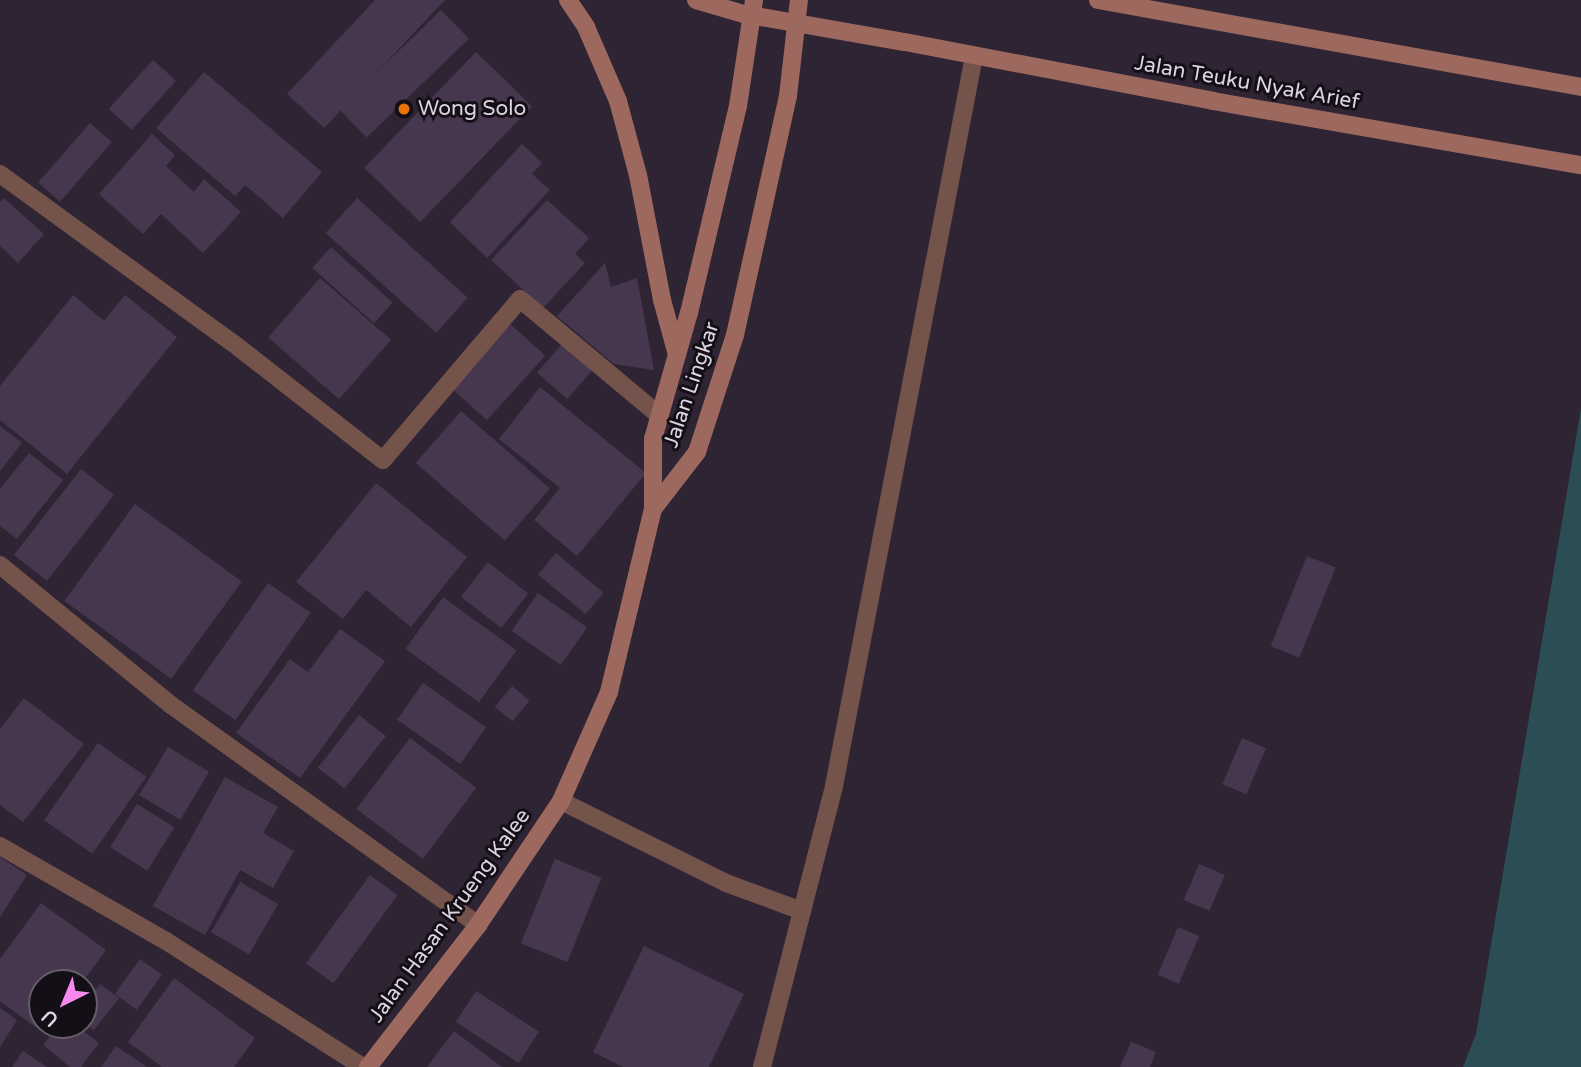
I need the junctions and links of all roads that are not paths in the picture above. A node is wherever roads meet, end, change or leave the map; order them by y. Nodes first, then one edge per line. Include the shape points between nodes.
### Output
1 (568, 0) edge
2 (696, 0) edge
3 (754, 0) edge
4 (799, 0) edge
5 (1098, 0) edge
6 (974, 56) junction
7 (1581, 87) edge
8 (1581, 165) edge
9 (0, 174) edge
10 (677, 355) junction
11 (660, 416) junction
12 (653, 509) junction
13 (0, 565) edge
14 (561, 801) junction
15 (0, 846) edge
16 (802, 911) junction
17 (478, 925) junction
18 (365, 1067) edge
19 (762, 1067) edge

1 - 10 main road via 586,27 618,101
2 - 6 main road, Jalan Teuku Nyak Arief, bridge via 744,14
3 - 10 main road, Jalan Lingkar via 738,106
4 - 12 main road, Jalan Lingkar via 788,96 735,335 697,452
5 - 7 main road
6 - 8 main road, Jalan Teuku Nyak Arief
6 - 16 street via 864,642
9 - 11 street via 233,343 383,460 520,299
10 - 11 main road, Jalan Lingkar
11 - 12 main road, Jalan Lingkar via 653,439
12 - 14 main road, Jalan Hasan Krueng Kalee via 609,692
13 - 17 street via 171,705
14 - 16 street via 726,883
14 - 17 main road, Jalan Hasan Krueng Kalee
15 - 18 street via 166,941
16 - 19 street
17 - 18 main road, Jalan Hasan Krueng Kalee

